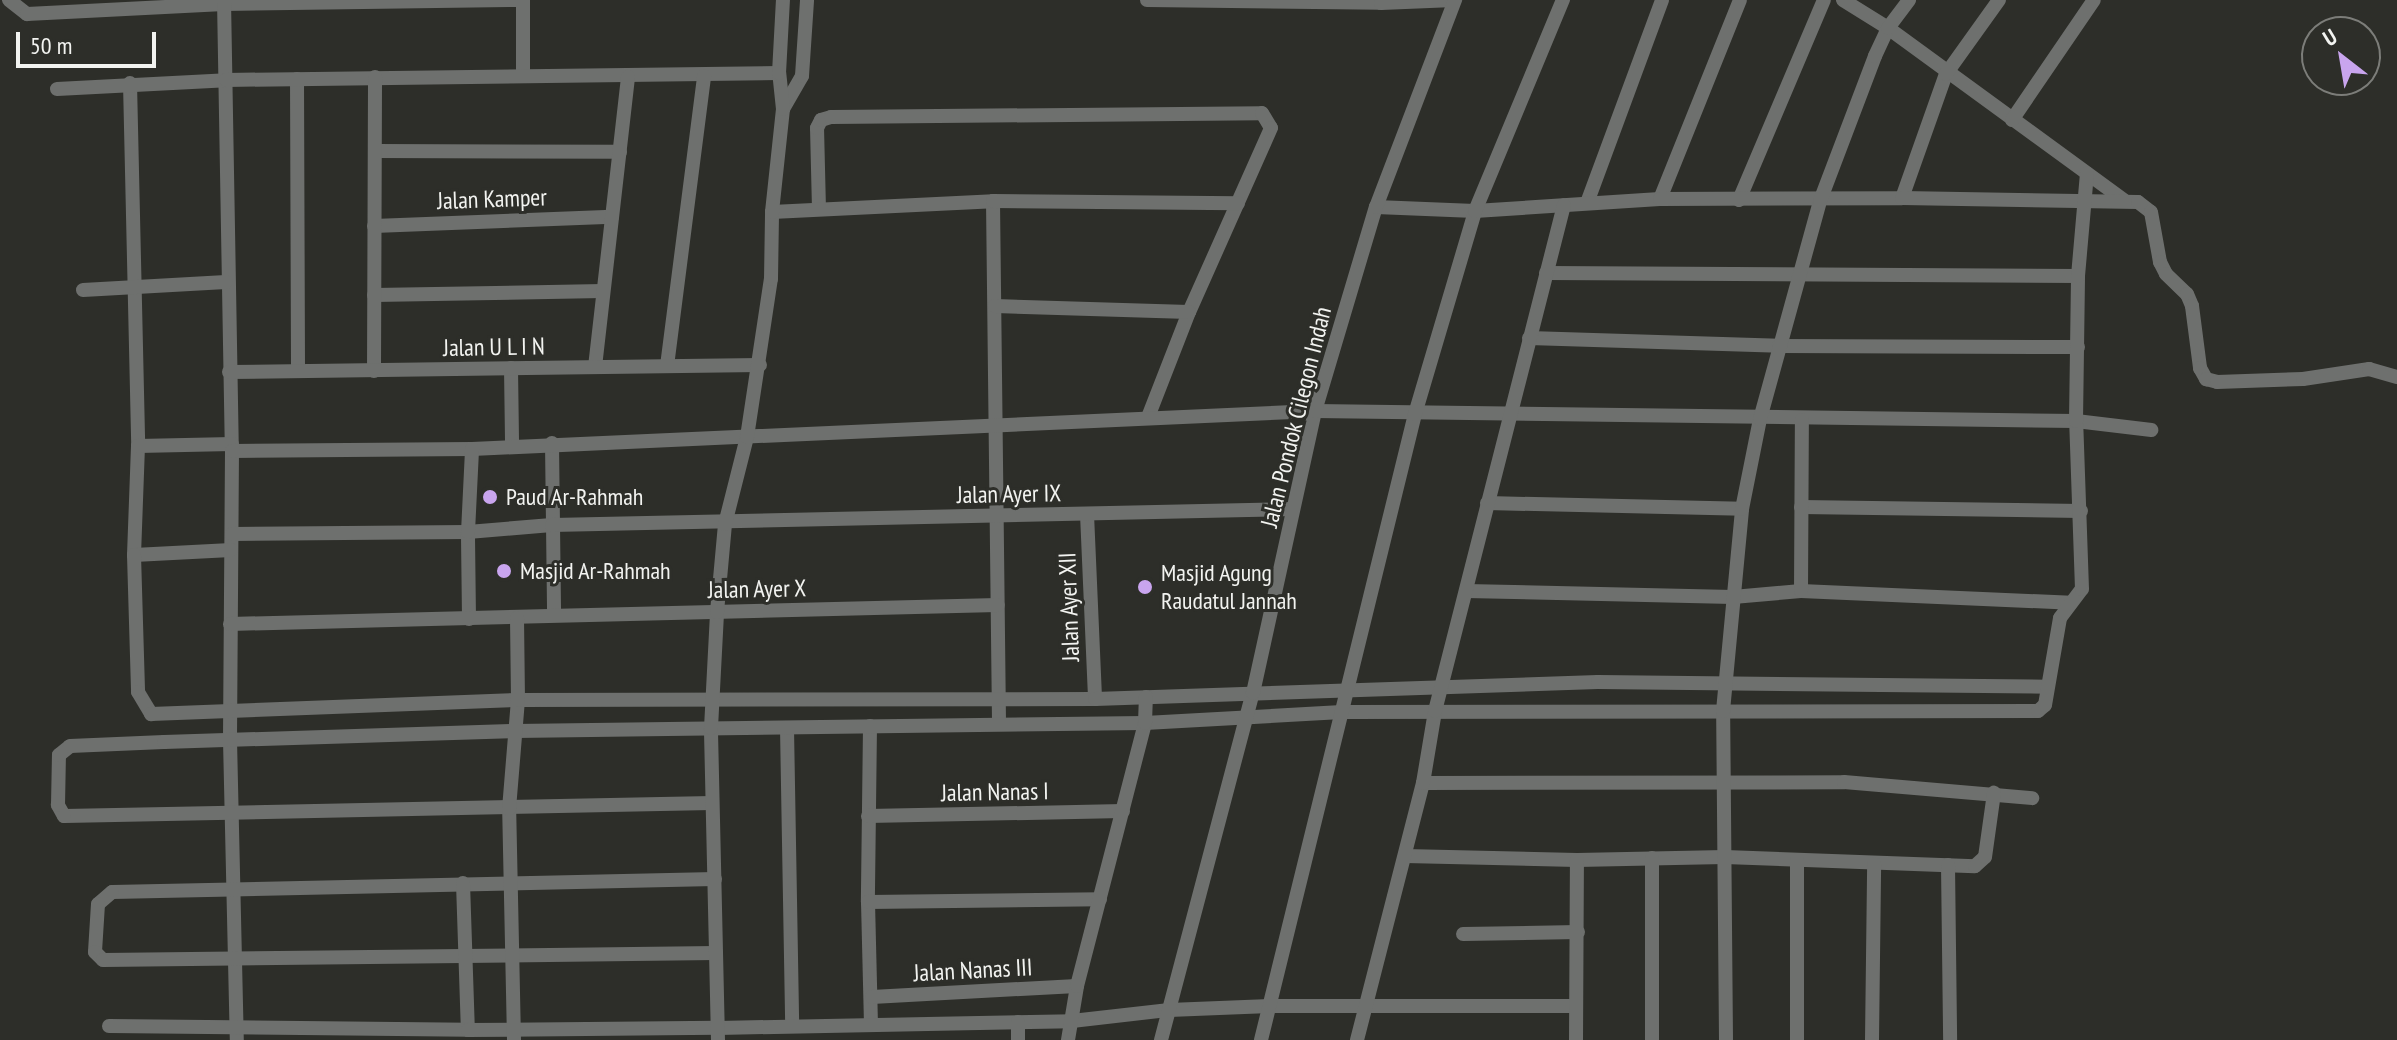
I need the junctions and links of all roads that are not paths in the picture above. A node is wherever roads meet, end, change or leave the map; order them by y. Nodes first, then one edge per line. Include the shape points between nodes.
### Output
1 (9, 0) edge
2 (520, 0) edge
3 (783, 0) edge
4 (807, 0) edge
5 (1147, 0) edge
6 (1454, 0) edge
7 (1563, 0) edge
8 (1662, 0) edge
9 (1740, 0) edge
10 (1824, 0) edge
11 (1843, 0) edge
12 (1909, 0) edge
13 (1999, 0) edge
14 (2094, 0) edge
15 (476, 1) edge
16 (1300, 1) edge
17 (224, 2) edge
18 (1888, 28) junction
19 (779, 73) junction
20 (1946, 74) junction
21 (523, 76) junction
22 (704, 76) junction
23 (375, 77) junction
24 (628, 77) junction
25 (297, 79) junction
26 (226, 80) junction
27 (130, 83) junction
28 (57, 89) dead end
29 (783, 109) junction
30 (2012, 120) junction
31 (376, 151) junction
32 (620, 152) junction
33 (2087, 173) junction
34 (1902, 198) junction
35 (1660, 199) junction
36 (1739, 200) junction
37 (2124, 200) junction
38 (993, 201) junction
39 (1820, 201) junction
40 (2082, 201) junction
41 (1238, 203) junction
42 (1587, 203) junction
43 (1564, 205) junction
44 (1376, 207) junction
45 (819, 209) junction
46 (1475, 211) junction
47 (772, 212) junction
48 (612, 217) junction
49 (374, 226) junction
50 (1546, 273) junction
51 (1797, 273) junction
52 (2078, 276) junction
53 (226, 282) junction
54 (135, 287) junction
55 (83, 290) dead end
56 (603, 291) junction
57 (374, 295) junction
58 (995, 306) junction
59 (1189, 312) junction
60 (1529, 338) junction
61 (1779, 346) junction
62 (2078, 347) junction
63 (760, 365) junction
64 (667, 366) junction
65 (595, 367) junction
66 (511, 368) junction
67 (298, 371) junction
68 (374, 371) junction
69 (229, 372) junction
70 (2397, 377) edge
71 (1315, 411) junction
72 (1415, 414) junction
73 (1510, 415) junction
74 (1148, 417) junction
75 (1760, 419) junction
76 (1802, 420) junction
77 (2076, 421) junction
78 (996, 425) junction
79 (2151, 430) dead end
80 (747, 437) junction
81 (552, 443) junction
82 (512, 444) junction
83 (138, 446) junction
84 (232, 447) junction
85 (472, 449) junction
86 (1487, 503) junction
87 (1801, 507) junction
88 (1293, 509) junction
89 (1742, 509) junction
90 (2081, 511) junction
91 (1087, 514) junction
92 (996, 517) junction
93 (725, 524) junction
94 (552, 525) junction
95 (468, 532) junction
96 (232, 534) junction
97 (231, 550) junction
98 (134, 555) junction
99 (1466, 591) junction
100 (1801, 591) junction
101 (1733, 597) junction
102 (2071, 603) junction
103 (998, 605) junction
104 (717, 612) junction
105 (554, 615) junction
106 (517, 618) junction
107 (469, 619) junction
108 (230, 624) junction
109 (1725, 681) junction
110 (1444, 686) junction
111 (2047, 687) junction
112 (1350, 688) junction
113 (1253, 693) junction
114 (998, 697) junction
115 (1146, 697) junction
116 (712, 699) junction
117 (1095, 699) junction
118 (518, 700) junction
119 (1435, 711) junction
120 (1723, 711) junction
121 (1342, 712) junction
122 (232, 713) junction
123 (162, 716) junction
124 (1247, 717) junction
125 (1145, 723) junction
126 (999, 724) junction
127 (870, 726) junction
128 (711, 728) junction
129 (787, 728) junction
130 (515, 731) junction
131 (230, 740) junction
132 (164, 742) junction
133 (1724, 779) junction
134 (1423, 783) junction
135 (1994, 793) junction
136 (2032, 798) dead end
137 (712, 803) junction
138 (509, 809) junction
139 (1123, 811) junction
140 (232, 814) junction
141 (868, 816) junction
142 (1405, 856) junction
143 (1725, 857) junction
144 (1652, 858) junction
145 (1577, 860) junction
146 (1797, 860) junction
147 (1874, 864) junction
148 (1948, 865) junction
149 (715, 879) junction
150 (512, 881) junction
151 (463, 883) junction
152 (233, 889) junction
153 (1100, 899) junction
154 (868, 902) junction
155 (1578, 932) junction
156 (1463, 934) dead end
157 (716, 953) junction
158 (465, 956) junction
159 (513, 956) junction
160 (234, 958) junction
161 (1077, 986) junction
162 (872, 997) junction
163 (1364, 1005) junction
164 (1270, 1006) junction
165 (1576, 1006) junction
166 (1169, 1010) junction
167 (1072, 1021) junction
168 (871, 1022) junction
169 (1018, 1022) junction
170 (109, 1026) dead end
171 (792, 1026) junction
172 (468, 1030) junction
173 (514, 1034) edge
174 (718, 1034) edge
175 (237, 1035) edge
176 (1018, 1040) edge
177 (1068, 1040) edge
178 (1161, 1040) edge
179 (1261, 1040) edge
180 (1357, 1040) edge
181 (1576, 1040) edge
182 (1652, 1040) edge
183 (1726, 1040) edge
184 (1797, 1040) edge
185 (1872, 1040) edge
186 (1950, 1040) edge

1 - 17 street via 27,14
2 - 15 street
2 - 21 street
3 - 19 street
4 - 29 street via 802,76
5 - 16 street
6 - 16 street
6 - 44 street, Jalan Pondok Cilegon Indah
7 - 46 street
8 - 42 street
9 - 35 street
10 - 36 street
11 - 18 street
12 - 18 street
13 - 20 street
14 - 30 street
15 - 17 street
17 - 26 street
18 - 20 street
18 - 39 street
19 - 22 street
19 - 29 street
20 - 30 street
20 - 34 street
21 - 23 street
21 - 24 street
22 - 24 street
22 - 64 street
23 - 25 street
23 - 31 street
24 - 32 street
25 - 26 street
25 - 67 street
26 - 27 street
26 - 53 street
27 - 28 street
27 - 54 street
29 - 47 street
30 - 33 street
31 - 32 street
31 - 49 street
32 - 48 street
33 - 37 street
33 - 40 street
34 - 39 street
34 - 40 street
35 - 36 street
35 - 42 street
36 - 39 street
37 - 40 street
37 - 70 street via 2151,212 2160,262 2192,306 2206,379 2265,381 2369,369
38 - 41 street
38 - 45 street
38 - 58 street
39 - 51 street
40 - 52 street
41 - 45 street via 1271,128 1262,113 826,118 817,128
41 - 59 street
42 - 43 street
43 - 46 street
43 - 50 street
44 - 46 street
44 - 71 street, Jalan Pondok Cilegon Indah
45 - 47 street
46 - 72 street
47 - 63 street via 771,279
48 - 49 street, Jalan Kamper
48 - 56 street
49 - 57 street
50 - 51 street
50 - 60 street
51 - 52 street
51 - 61 street
52 - 62 street
53 - 54 street
53 - 69 street
54 - 55 street
54 - 83 street
56 - 57 street
56 - 65 street
57 - 68 street
58 - 59 street
58 - 78 street
59 - 74 street
60 - 61 street
60 - 73 street
61 - 62 street
61 - 75 street
62 - 77 street
63 - 64 street, Jalan U L I N
63 - 80 street
64 - 65 street, Jalan U L I N
65 - 66 street, Jalan U L I N
66 - 68 street, Jalan U L I N
66 - 82 street
67 - 68 street, Jalan U L I N
67 - 69 street, Jalan U L I N
69 - 84 street
71 - 72 street
71 - 74 street
71 - 88 street, Jalan Pondok Cilegon Indah
72 - 73 street
72 - 112 street
73 - 75 street
73 - 86 street
74 - 78 street
75 - 76 street
75 - 89 street
76 - 77 street
76 - 87 street
77 - 79 street
77 - 90 street
78 - 80 street
78 - 92 street
80 - 81 street
80 - 93 street
81 - 82 street
81 - 94 street
82 - 85 street
83 - 84 street
83 - 98 street
84 - 85 street
84 - 96 street
85 - 95 street
86 - 89 street
86 - 99 street
87 - 90 street
87 - 100 street
88 - 91 street, Jalan Ayer IX
88 - 113 street, Jalan Pondok Cilegon Indah
89 - 101 street
90 - 102 street via 2082,589
91 - 92 street, Jalan Ayer IX
91 - 117 street, Jalan Ayer XII
92 - 93 street, Jalan Ayer IX
92 - 103 street
93 - 94 street, Jalan Ayer IX
93 - 104 street
94 - 95 street, Jalan Ayer IX
94 - 105 street
95 - 96 street, Jalan Ayer IX
95 - 107 street
96 - 97 street
97 - 98 street
97 - 108 street
98 - 123 street via 138,692 146,710
99 - 101 street
99 - 110 street
100 - 101 street
100 - 102 street
101 - 109 street
102 - 111 street via 2060,618
103 - 104 street, Jalan Ayer X
103 - 114 street
104 - 105 street, Jalan Ayer X
104 - 116 street
105 - 106 street, Jalan Ayer X
106 - 107 street, Jalan Ayer X
106 - 118 street
107 - 108 street, Jalan Ayer X
108 - 122 street
109 - 110 street
109 - 111 street
109 - 120 street
110 - 112 street
110 - 119 street
111 - 120 street via 2045,705 2029,713
112 - 113 street
112 - 121 street
113 - 115 street
113 - 124 street, Jalan Pondok Cilegon Indah
114 - 116 street
114 - 117 street
114 - 126 street
115 - 117 street
115 - 125 street
116 - 118 street
116 - 128 street
118 - 122 street
118 - 130 street
119 - 120 street
119 - 121 street
119 - 134 street
120 - 133 street
121 - 124 street
121 - 164 street
122 - 123 street
122 - 131 street
123 - 132 street
124 - 125 street
124 - 166 street, Jalan Pondok Cilegon Indah
125 - 126 street
125 - 139 street
126 - 127 street
127 - 129 street
127 - 141 street
128 - 129 street
128 - 130 street
128 - 137 street
129 - 171 street
130 - 131 street
130 - 138 street
131 - 132 street
131 - 140 street
132 - 140 street via 63,750 61,814
133 - 134 street
133 - 135 street
133 - 143 street
134 - 142 street
135 - 136 street
135 - 148 street via 1985,857 1975,866
137 - 138 street
137 - 149 street
138 - 140 street
138 - 150 street
139 - 141 street, Jalan Nanas I
139 - 153 street
140 - 152 street
141 - 154 street
142 - 145 street
142 - 163 street
143 - 144 street
143 - 146 street
143 - 183 street
144 - 145 street
144 - 182 street
145 - 155 street
146 - 147 street
146 - 184 street
147 - 148 street
147 - 185 street
148 - 186 street
149 - 150 street
149 - 157 street
150 - 151 street
150 - 159 street
151 - 152 street
151 - 158 street
152 - 160 street
152 - 160 street via 108,894 98,904 95,952 103,960
153 - 154 street
153 - 161 street
154 - 162 street
155 - 156 street
155 - 165 street
157 - 159 street
157 - 174 street
158 - 159 street
158 - 160 street
158 - 172 street
159 - 173 street
160 - 175 street
161 - 162 street, Jalan Nanas III
161 - 167 street
162 - 168 street
163 - 164 street
163 - 165 street
163 - 180 street
164 - 166 street
164 - 179 street
165 - 181 street
166 - 167 street
166 - 178 street, Jalan Pondok Cilegon Indah
167 - 169 street
167 - 177 street
168 - 169 street
168 - 171 street
169 - 176 street
170 - 175 street
171 - 174 street
172 - 173 street
172 - 175 street
173 - 174 street

